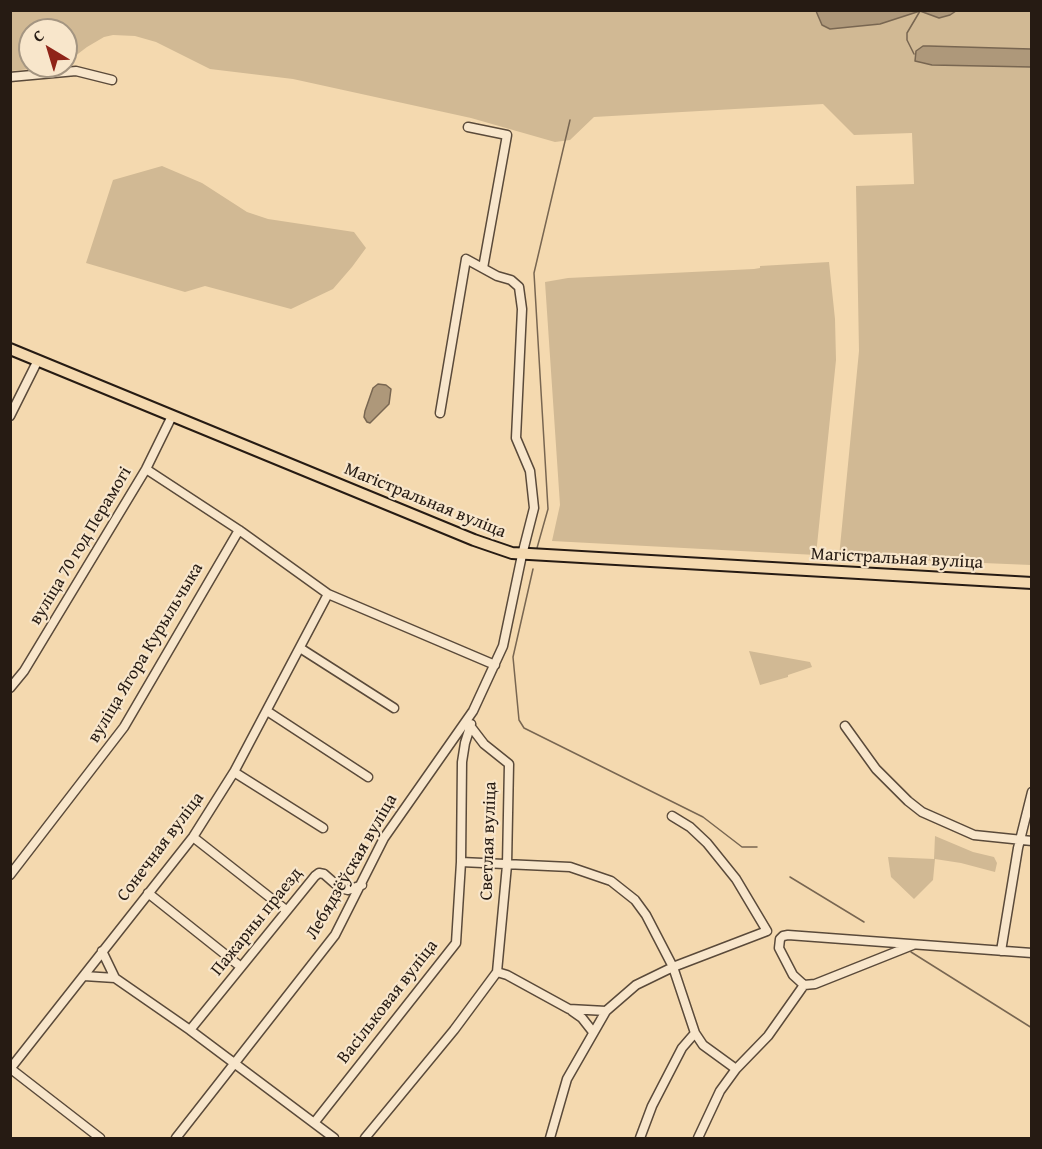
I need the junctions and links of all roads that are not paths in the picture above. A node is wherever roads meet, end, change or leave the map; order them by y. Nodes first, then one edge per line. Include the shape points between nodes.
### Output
1 (10, 77) edge
2 (112, 80) dead end
3 (468, 127) dead end
4 (483, 268) junction
5 (10, 349) edge
6 (38, 360) junction
7 (441, 413) dead end
8 (10, 416) edge
9 (172, 416) junction
10 (146, 469) junction
11 (239, 530) junction
12 (522, 555) junction
13 (1032, 583) edge
14 (328, 594) junction
15 (300, 648) junction
16 (495, 664) junction
17 (10, 688) edge
18 (394, 708) dead end
19 (267, 711) junction
20 (473, 711) junction
21 (845, 726) dead end
22 (471, 727) junction
23 (454, 738) junction
24 (465, 743) junction
25 (234, 772) junction
26 (368, 777) dead end
27 (1032, 792) edge
28 (672, 816) dead end
29 (323, 828) dead end
30 (193, 837) junction
31 (1019, 841) junction
32 (1032, 841) edge
33 (461, 862) junction
34 (507, 866) junction
35 (10, 875) edge
36 (362, 885) junction
37 (148, 893) junction
38 (286, 910) junction
39 (767, 931) junction
40 (783, 936) junction
41 (913, 945) junction
42 (102, 951) junction
43 (1002, 951) junction
44 (1032, 953) edge
45 (672, 967) junction
46 (241, 968) junction
47 (497, 972) junction
48 (84, 976) junction
49 (115, 978) junction
50 (804, 985) junction
51 (569, 1009) junction
52 (606, 1011) junction
53 (190, 1030) junction
54 (593, 1032) junction
55 (695, 1032) junction
56 (235, 1063) junction
57 (11, 1069) edge
58 (736, 1069) junction
59 (314, 1123) junction
60 (100, 1138) edge
61 (176, 1138) edge
62 (334, 1138) edge
63 (365, 1138) edge
64 (550, 1138) edge
65 (640, 1138) edge
66 (698, 1138) edge

1 - 2 street via 76,71
3 - 4 street via 507,135
4 - 7 street via 466,260
4 - 12 street, Лебядзёўская вуліца via 511,280 519,287 521,298 516,438 530,471 534,508
5 - 6 main road, Магістральная вуліца
6 - 8 street
6 - 9 main road, Магістральная вуліца
9 - 10 street, вуліца 70 год Перамогі
9 - 12 main road, Магістральная вуліца via 474,540
10 - 11 street
10 - 17 street, вуліца 70 год Перамогі
11 - 14 street
11 - 35 street, вуліца Ягора Курыльчыка via 124,727
12 - 13 main road, Магістральная вуліца
12 - 16 street, Лебядзёўская вуліца via 503,646
14 - 15 street, Сонечная вуліца
14 - 16 street
15 - 18 street
15 - 19 street, Сонечная вуліца
16 - 20 street, Лебядзёўская вуліца
19 - 25 street, Сонечная вуліца
19 - 26 street
20 - 22 street, Васільковая вуліца
20 - 23 street, Лебядзёўская вуліца
21 - 31 street via 892,787 922,812 974,835
22 - 24 street, Васільковая вуліца
22 - 34 street, Светлая вуліца via 508,764
23 - 24 street
23 - 36 street, Лебядзёўская вуліца via 384,838
24 - 33 street, Васільковая вуліца
25 - 29 street
25 - 30 street, Сонечная вуліца
27 - 31 street
28 - 39 street via 707,843 736,879
30 - 37 street, Сонечная вуліца
30 - 38 street
31 - 32 street
31 - 43 street
33 - 34 street
33 - 59 street, Васільковая вуліца via 456,943
34 - 45 street via 570,867 612,881 646,915
34 - 47 street, Светлая вуліца
36 - 38 street, Пажарны праезд via 348,890 340,888 320,873
36 - 56 street, Лебядзёўская вуліца via 335,935
37 - 42 street, Сонечная вуліца
37 - 46 street
38 - 46 street, Пажарны праезд
39 - 40 street
39 - 45 street
40 - 41 street
40 - 50 street via 779,941 781,954
41 - 43 street
41 - 50 street
42 - 48 street, Сонечная вуліца
42 - 49 street
43 - 44 street
45 - 52 street via 636,986
45 - 55 street
46 - 53 street, Пажарны праезд
47 - 51 street
47 - 63 street
48 - 49 street
48 - 57 street, Сонечная вуліца
49 - 53 street
50 - 58 street via 768,1036
51 - 52 street
51 - 54 street
52 - 54 street
53 - 56 street
54 - 64 street via 567,1079
55 - 58 street via 704,1045
55 - 65 street via 682,1047
56 - 59 street
56 - 61 street, Лебядзёўская вуліца
57 - 60 street
58 - 66 street via 720,1091
59 - 62 street

